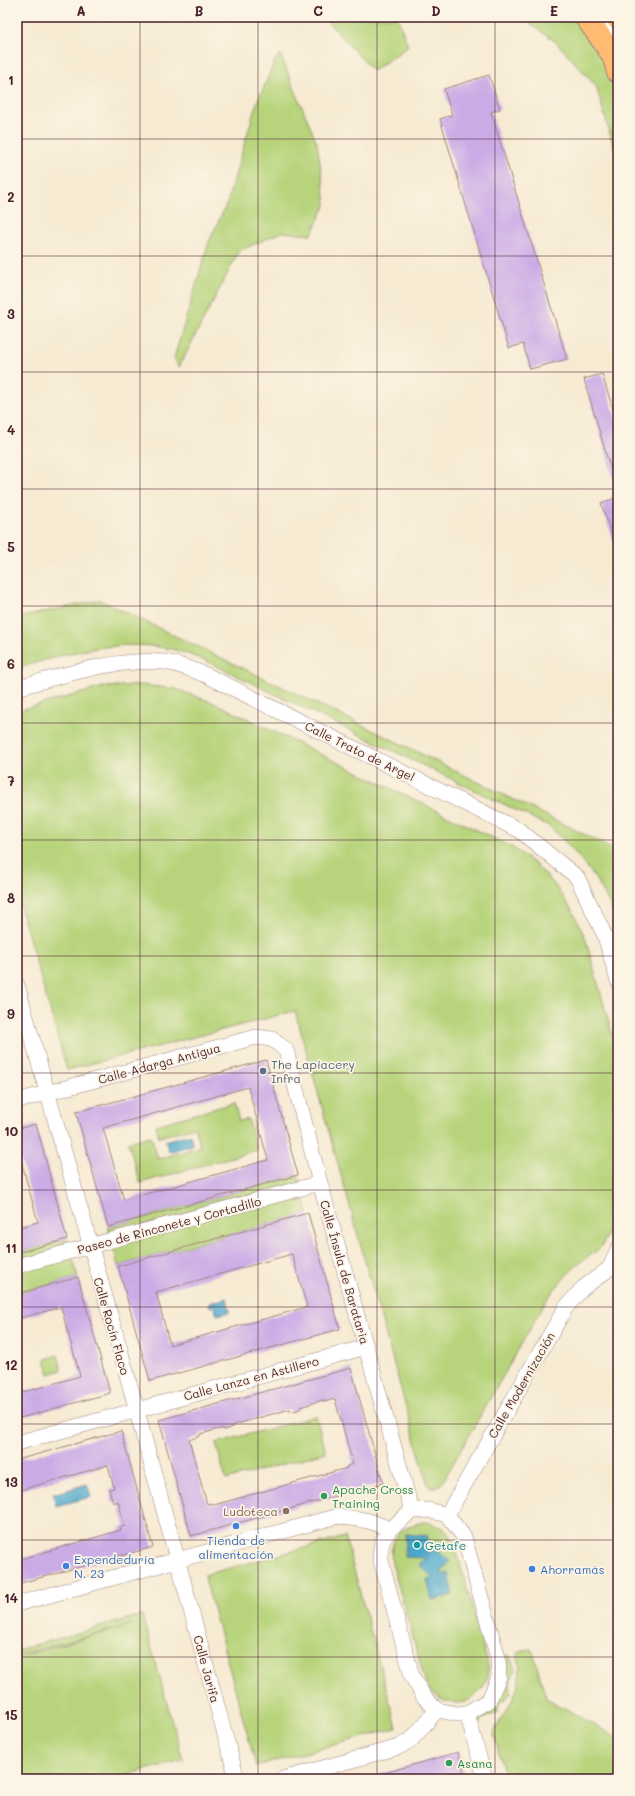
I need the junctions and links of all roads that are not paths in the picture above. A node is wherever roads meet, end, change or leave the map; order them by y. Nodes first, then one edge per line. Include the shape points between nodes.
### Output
1 (586, 17) edge
2 (602, 17) edge
3 (616, 64) edge
4 (17, 688) edge
5 (618, 981) edge
6 (18, 991) edge
7 (272, 1039) joint
8 (47, 1093) junction
9 (17, 1101) edge
10 (320, 1183) junction
11 (90, 1246) junction
12 (618, 1249) edge
13 (17, 1266) edge
14 (614, 1268) edge
15 (366, 1347) junction
16 (136, 1410) junction
17 (17, 1443) edge
18 (412, 1511) junction
19 (447, 1514) junction
20 (390, 1529) junction
21 (177, 1559) junction
22 (17, 1604) edge
23 (436, 1710) junction
24 (467, 1713) junction
25 (237, 1779) edge
26 (283, 1779) edge
27 (485, 1779) edge

1 - 3 highway
2 - 3 street
4 - 5 street, Calle Trato de Argel via 97,667 134,662 165,662 206,675 520,830 577,877 605,936
6 - 8 street, Calle Rocín Flaco
7 - 8 street, Calle Adarga Antigua via 256,1037
7 - 10 street, Calle Ínsula de Barataria via 286,1050
8 - 9 street, Calle Adarga Antigua
8 - 11 street, Calle Rocín Flaco
10 - 11 street, Paseo de Rinconete y Cortadillo
10 - 15 street, Calle Ínsula de Barataria
11 - 13 street, Paseo de Rinconete y Cortadillo
11 - 16 street, Calle Rocín Flaco
12 - 14 street, Calle Modernización
14 - 19 street, Calle Modernización via 582,1288 566,1307
15 - 16 street, Calle Lanza en Astillero
15 - 18 street, Calle Ínsula de Barataria
16 - 17 street, Calle Lanza en Astillero
16 - 21 street, Calle Rocín Flaco
18 - 19 street via 428,1510
18 - 20 street
19 - 24 street via 464,1537 498,1658 499,1677 489,1700
20 - 21 street via 369,1521 338,1516
20 - 23 street via 382,1542 380,1557 412,1676 424,1697
21 - 22 street
21 - 25 street, Calle Jarifa
23 - 24 street
23 - 26 street via 412,1739 399,1747
24 - 27 street

